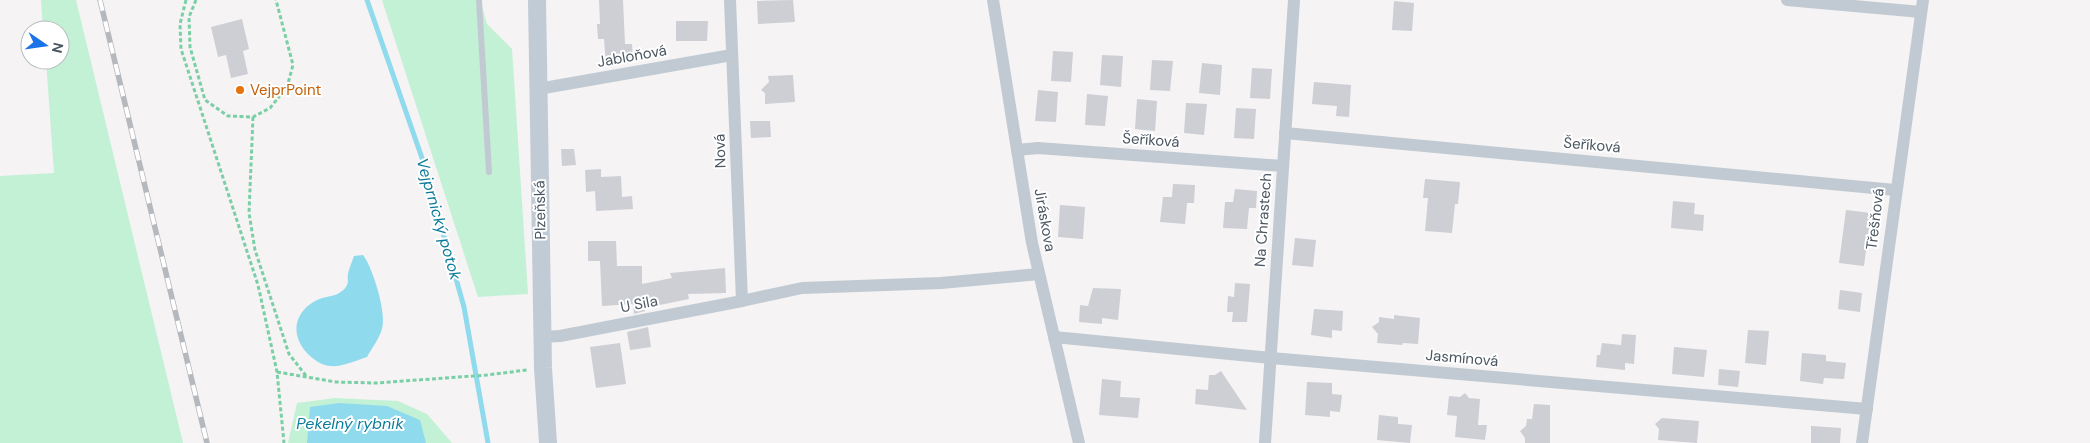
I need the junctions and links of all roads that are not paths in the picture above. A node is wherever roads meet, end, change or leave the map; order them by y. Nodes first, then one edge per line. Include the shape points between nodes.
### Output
1 (480, 0) edge
2 (537, 0) edge
3 (730, 0) edge
4 (993, 0) edge
5 (1294, 0) edge
6 (1787, 0) edge
7 (1922, 6) edge
8 (732, 55) junction
9 (538, 89) junction
10 (1285, 133) junction
11 (1017, 150) junction
12 (1283, 166) junction
13 (489, 172) dead end
14 (1895, 190) junction
15 (1039, 274) junction
16 (742, 301) junction
17 (542, 337) junction
18 (1054, 337) junction
19 (1271, 358) junction
20 (1867, 409) junction
21 (548, 443) edge
22 (1079, 443) edge
23 (1265, 443) edge
24 (1862, 443) edge

1 - 13 lane
2 - 9 main road, Plzeňská
3 - 8 street, Nová
4 - 11 street, Jiráskova
5 - 10 street, Na Chrastech
6 - 7 street
7 - 14 street, Třešňová
8 - 9 street, Jabloňová
8 - 16 street, Nová
9 - 17 main road, Plzeňská
10 - 12 street, Na Chrastech
10 - 14 street, Šeříková
11 - 12 street, Šeříková via 1038,148
11 - 15 street, Jiráskova
12 - 19 street, Na Chrastech
14 - 20 street, Třešňová
15 - 16 street, U Sila via 941,283 802,288
15 - 18 street, Jiráskova
16 - 17 street, U Sila
17 - 21 main road, Plzeňská
18 - 19 street, Jasmínová
18 - 22 street, Jiráskova
19 - 20 street, Jasmínová
19 - 23 street, Na Chrastech
20 - 24 street, Třešňová

